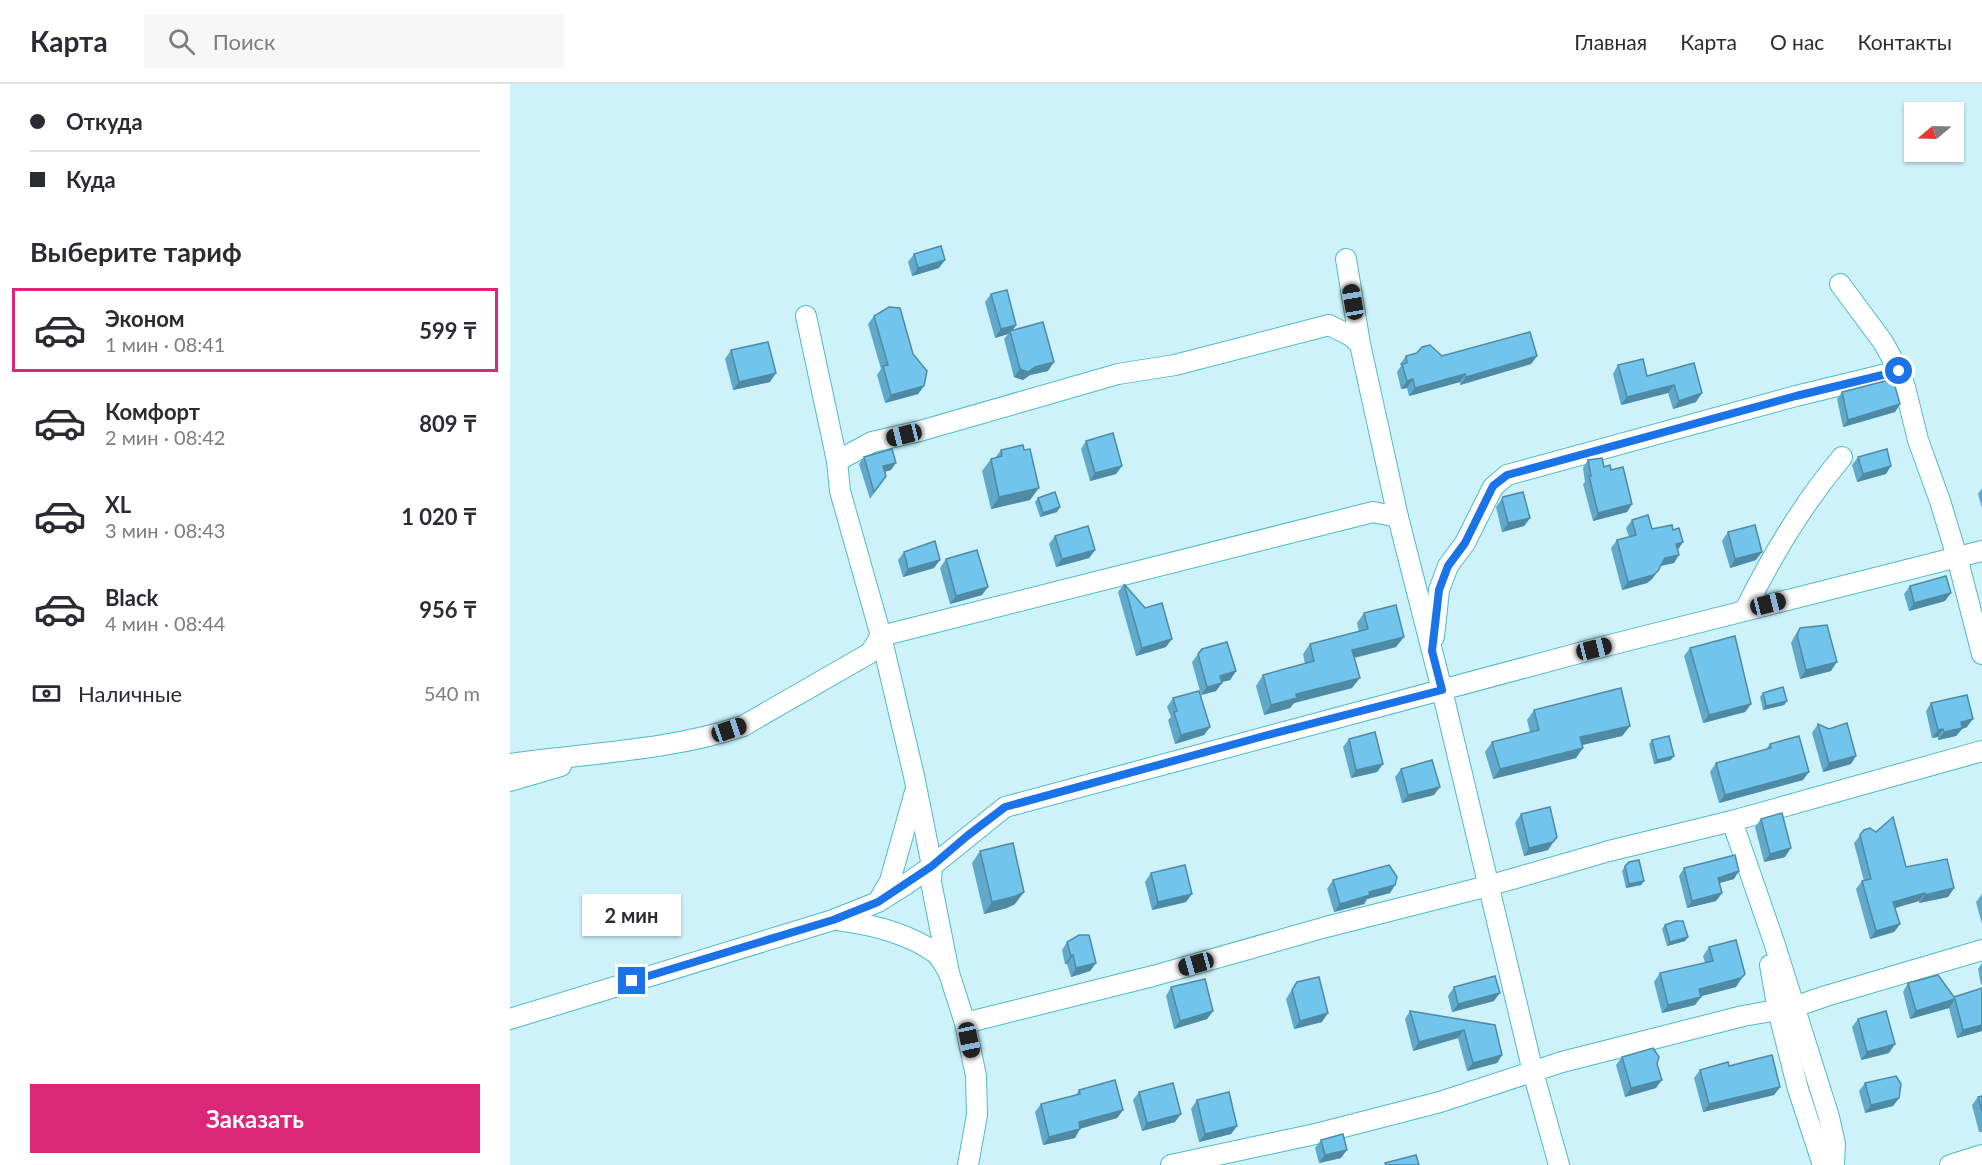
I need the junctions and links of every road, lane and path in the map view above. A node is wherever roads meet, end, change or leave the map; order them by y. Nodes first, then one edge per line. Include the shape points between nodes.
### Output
1 (1346, 259) dead end
2 (1840, 284) dead end
3 (806, 316) dead end
4 (1360, 344) junction
5 (1899, 371) junction
6 (1842, 457) dead end
7 (837, 461) junction
8 (1398, 517) junction
9 (1982, 551) edge
10 (1957, 557) junction
11 (1746, 610) junction
12 (881, 636) junction
13 (1432, 651) junction
14 (1982, 654) edge
15 (1442, 690) junction
16 (1982, 751) edge
17 (588, 755) junction
18 (510, 764) edge
19 (510, 781) edge
20 (916, 787) junction
21 (1732, 821) junction
22 (932, 866) junction
23 (1488, 886) junction
24 (878, 902) junction
25 (833, 920) junction
26 (1982, 950) edge
27 (949, 973) junction
28 (1786, 1008) junction
29 (510, 1019) edge
30 (965, 1023) junction
31 (1533, 1072) junction
32 (1982, 1155) edge
33 (968, 1165) edge
34 (1171, 1165) edge
35 (1559, 1165) edge
36 (1823, 1165) edge
37 (1834, 1165) edge
38 (1950, 1165) edge

1 - 4 street
2 - 5 street via 1883,342
3 - 7 street
4 - 7 street via 1329,326 1175,365 1118,374 872,442
4 - 8 street
5 - 10 street
5 - 13 street via 1507,475 1493,486 1465,543 1448,566 1439,590
6 - 11 street via 1784,537
7 - 12 street via 840,490
8 - 12 street via 1372,512
8 - 13 street
9 - 10 street
10 - 11 street
10 - 14 street
11 - 15 street
12 - 17 street via 870,653 743,726 678,742
12 - 20 street
13 - 15 street
15 - 22 street via 1005,807
15 - 23 street
16 - 21 street
17 - 18 street
17 - 19 street
20 - 22 street
20 - 24 street via 890,880
21 - 23 street
21 - 28 street via 1765,914
22 - 24 street
22 - 27 street via 930,882
23 - 30 street
23 - 31 street
24 - 25 street
25 - 27 street via 860,923 908,938 936,953
25 - 29 street
26 - 28 street
27 - 30 street
28 - 31 street
28 - 36 street via 1798,1089
28 - 37 street via 1829,1118 1835,1144
30 - 33 street via 976,1076 977,1115
31 - 34 street via 1429,1105
31 - 35 street
32 - 38 street

